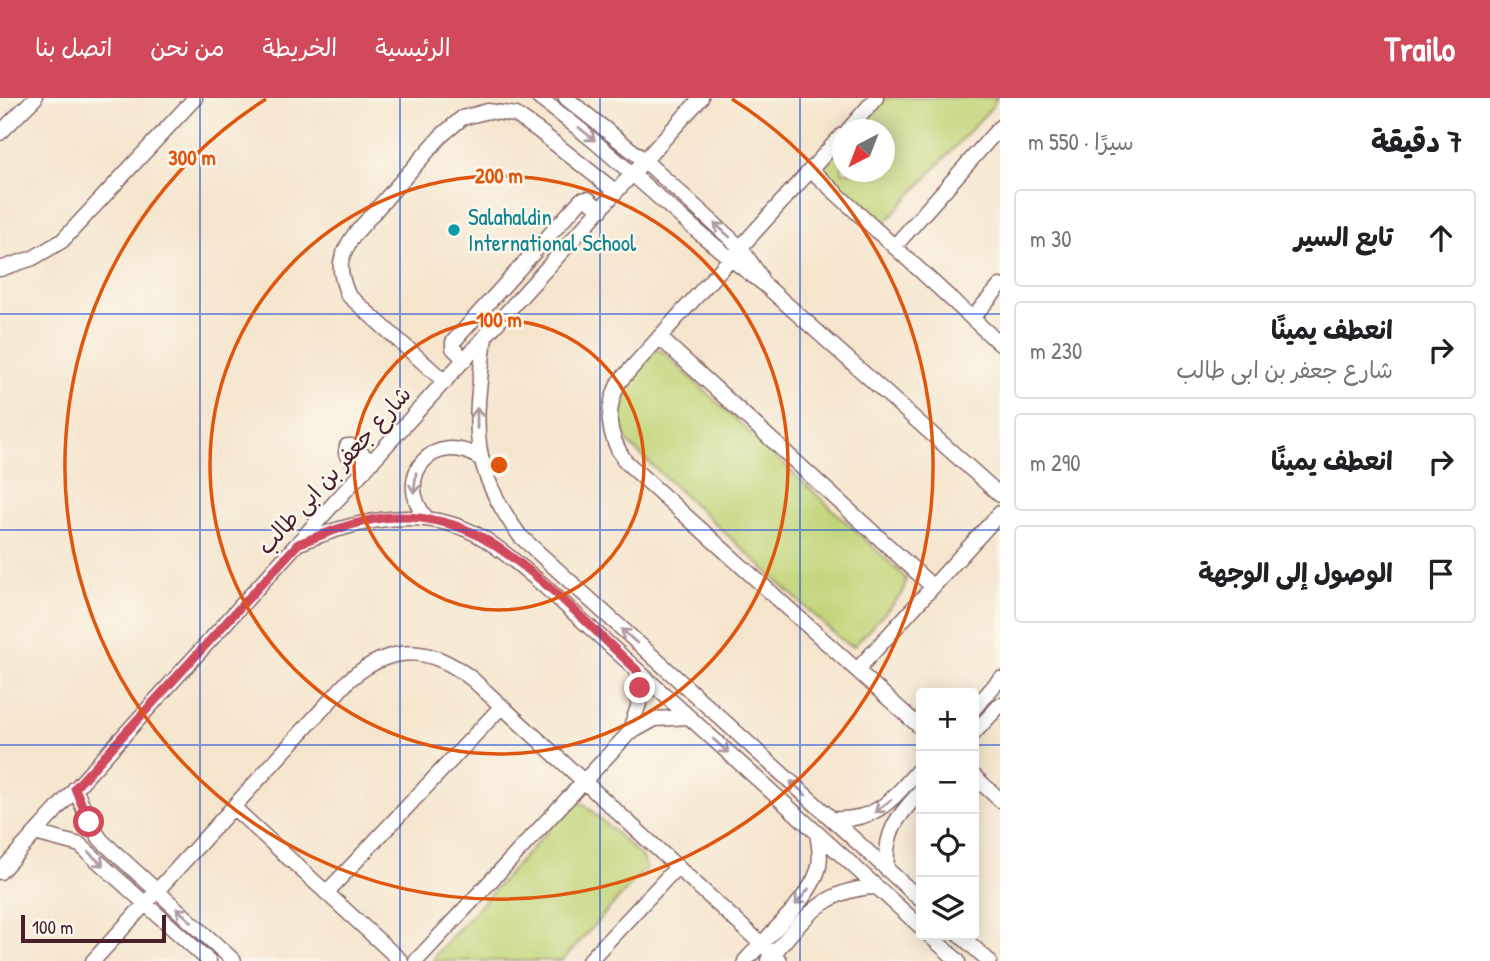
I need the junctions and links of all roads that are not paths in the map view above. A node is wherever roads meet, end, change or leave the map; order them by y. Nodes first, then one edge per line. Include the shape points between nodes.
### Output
1 (35, 98) edge
2 (195, 98) edge
3 (539, 98) edge
4 (566, 98) edge
5 (701, 98) edge
6 (876, 98) edge
7 (858, 119) edge
8 (1000, 127) edge
9 (0, 133) edge
10 (832, 146) edge
11 (645, 161) junction
12 (811, 170) junction
13 (634, 173) junction
14 (616, 192) junction
15 (601, 210) junction
16 (544, 241) junction
17 (741, 247) junction
18 (894, 247) junction
19 (559, 256) junction
20 (730, 259) junction
21 (0, 270) edge
22 (764, 284) junction
23 (1000, 286) edge
24 (498, 293) junction
25 (512, 307) junction
26 (972, 318) junction
27 (485, 337) junction
28 (659, 337) junction
29 (1000, 344) edge
30 (465, 360) junction
31 (444, 382) junction
32 (481, 460) junction
33 (1000, 495) edge
34 (1000, 513) edge
35 (427, 519) junction
36 (298, 544) junction
37 (556, 569) junction
38 (542, 584) junction
39 (933, 587) junction
40 (637, 670) junction
41 (857, 670) junction
42 (1000, 679) edge
43 (979, 703) edge
44 (1000, 705) edge
45 (502, 706) junction
46 (689, 717) junction
47 (916, 723) edge
48 (979, 728) edge
49 (628, 734) junction
50 (916, 772) edge
51 (584, 781) junction
52 (979, 781) edge
53 (75, 788) junction
54 (916, 796) edge
55 (1000, 800) edge
56 (233, 807) junction
57 (832, 819) junction
58 (35, 833) junction
59 (817, 833) junction
60 (677, 867) junction
61 (887, 869) junction
62 (0, 872) edge
63 (877, 887) junction
64 (157, 891) junction
65 (327, 892) junction
66 (916, 895) edge
67 (146, 903) junction
68 (916, 922) edge
69 (935, 940) edge
70 (965, 940) edge
71 (761, 944) junction
72 (774, 959) edge
73 (985, 960) edge
74 (93, 961) edge
75 (209, 961) edge
76 (234, 961) edge
77 (401, 961) edge
78 (416, 961) edge
79 (589, 961) edge
80 (745, 961) edge
81 (958, 961) edge

1 - 9 street
2 - 21 street via 62,241
3 -> 13 street
4 - 11 street
5 - 11 street, شارع جعفر بن ابى طالب
6 - 7 street
8 - 18 street
10 - 12 street
11 - 13 street, شارع جعفر بن ابى طالب
17 -> 11 street
12 - 17 street
12 - 18 street
13 - 14 street, شارع جعفر بن ابى طالب
13 - 20 street
14 - 15 street, شارع جعفر بن ابى طالب
14 - 31 street via 516,116 488,111 462,118 440,136 354,235 342,253 340,275 348,295
15 - 16 street via 584,198
15 - 19 street, شارع جعفر بن ابى طالب
16 - 19 street
16 - 24 street
17 - 20 street
17 - 22 street
18 - 26 street
19 - 25 street, شارع جعفر بن ابى طالب
20 - 22 street
20 - 28 street
22 - 33 street
23 - 26 street
24 - 25 street
24 - 30 street via 453,342
25 - 27 street, شارع جعفر بن ابى طالب
26 - 29 street
27 - 30 street, شارع جعفر بن ابى طالب
32 -> 27 street via 477,400
28 - 39 street
28 - 41 street via 619,382 612,397 610,431 615,447 625,461
30 - 31 street, شارع جعفر بن ابى طالب
31 - 36 street, شارع جعفر بن ابى طالب
32 -> 35 street via 452,448 423,461 413,491
32 - 37 street via 503,512 520,536
34 - 39 street
35 - 36 street via 363,522
35 - 38 street via 482,538
36 - 53 street, شارع جعفر بن ابى طالب
37 - 38 street
57 -> 37 street
38 - 40 street
39 - 41 street
40 - 46 street
40 - 49 street via 639,704
41 - 47 street
42 - 43 street
44 - 48 street
45 - 51 street
45 - 56 street via 453,664 430,654 386,656 349,680
45 - 65 street
46 - 49 street via 655,719
46 -> 59 street
49 - 51 street
50 -> 57 street via 875,812 862,818
51 - 60 street
51 - 78 street
52 - 55 street
53 - 58 street, شارع جعفر بن ابى طالب
53 - 64 street via 100,840
54 - 61 street via 892,827
56 - 64 street
56 - 65 street
57 - 61 street
58 - 62 street, شارع جعفر بن ابى طالب
58 -> 67 street via 80,845
59 - 63 street
59 -> 71 street via 819,867 813,883
60 - 71 street
60 - 79 street
61 - 66 street
63 - 68 street
63 - 72 street via 829,898 815,908
64 - 67 street
76 -> 64 street
65 - 77 street
67 - 74 street
67 - 75 street
69 - 81 street
70 - 73 street
71 - 72 street
71 - 80 street

